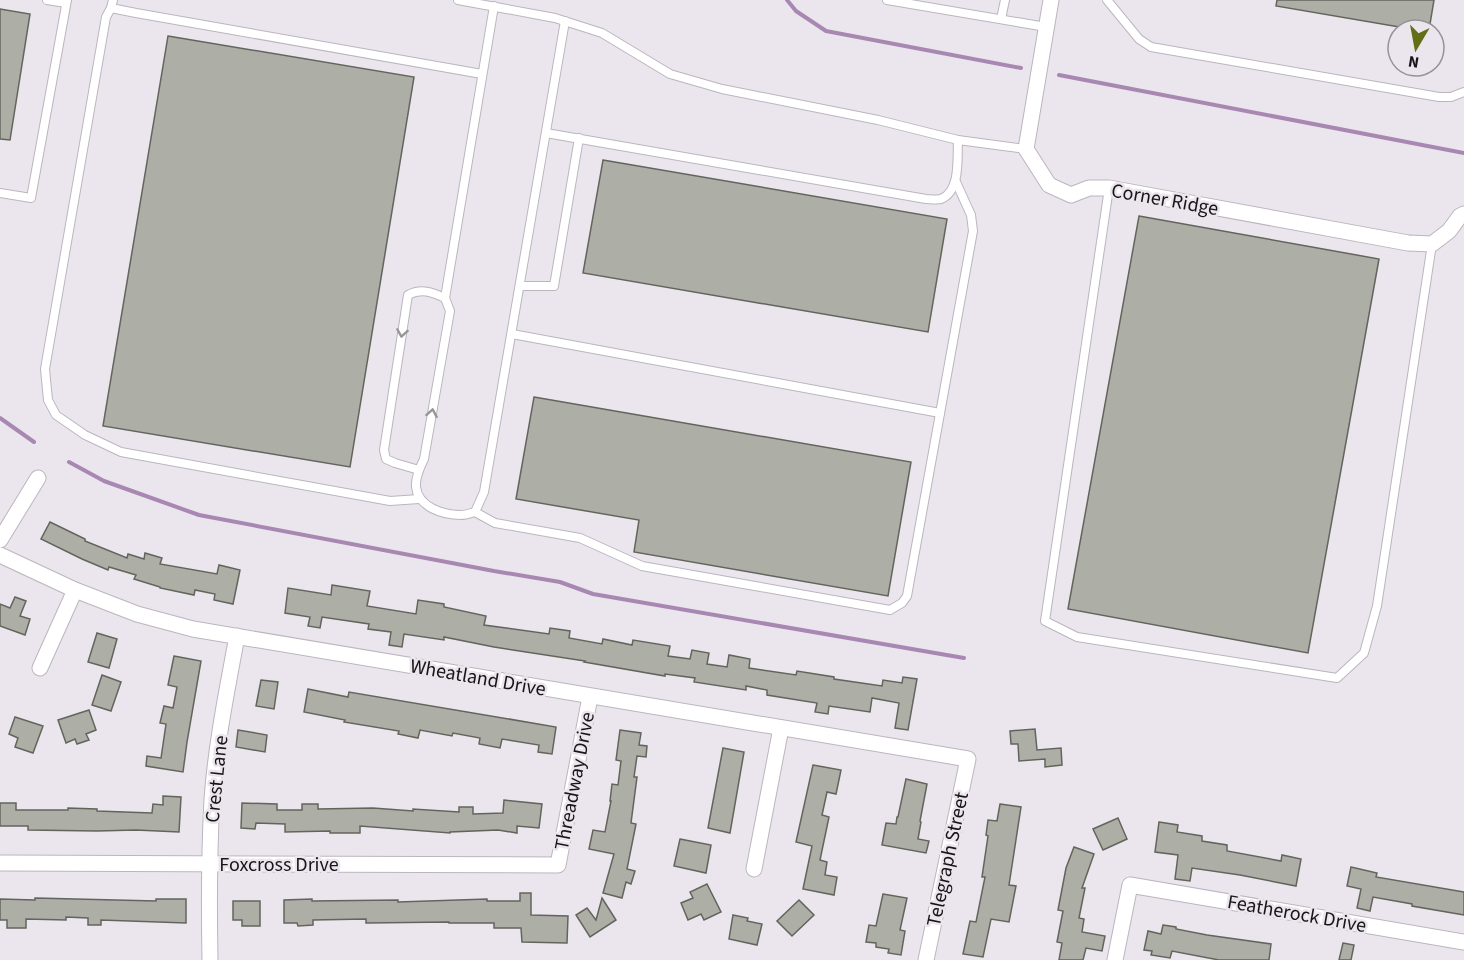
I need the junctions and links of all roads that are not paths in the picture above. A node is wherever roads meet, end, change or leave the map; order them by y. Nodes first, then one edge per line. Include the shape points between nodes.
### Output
1 (47, 0) edge
2 (458, 0) edge
3 (887, 0) edge
4 (1005, 0) edge
5 (1051, 0) edge
6 (66, 2) edge
7 (1110, 2) edge
8 (112, 4) edge
9 (494, 6) junction
10 (1001, 19) junction
11 (565, 21) junction
12 (1046, 27) junction
13 (482, 74) junction
14 (1464, 92) edge
15 (546, 133) junction
16 (579, 138) junction
17 (958, 140) junction
18 (1026, 149) junction
19 (956, 183) junction
20 (1109, 188) junction
21 (0, 193) edge
22 (1464, 214) edge
23 (1432, 244) junction
24 (520, 286) junction
25 (445, 298) junction
26 (512, 334) junction
27 (940, 413) junction
28 (419, 470) junction
29 (38, 478) dead end
30 (419, 499) junction
31 (475, 512) junction
32 (0, 540) edge
33 (0, 555) edge
34 (75, 590) junction
35 (237, 636) junction
36 (40, 668) dead end
37 (590, 697) junction
38 (781, 728) junction
39 (968, 759) joint
40 (0, 863) edge
41 (209, 864) junction
42 (558, 865) joint
43 (754, 869) dead end
44 (1464, 942) edge
45 (210, 960) edge
46 (926, 960) edge
47 (1115, 960) edge

1 - 6 lane
2 - 9 lane
3 - 10 lane
4 - 10 lane
5 - 12 street
6 - 21 lane via 31,198
7 - 14 lane via 1139,39 1151,47 1439,97
8 - 13 lane
8 - 30 lane via 106,17 45,369 48,400 56,415 85,435 121,452 390,501
9 - 11 lane
9 - 13 lane
10 - 12 lane
11 - 15 lane
11 - 17 lane via 602,33 670,74
12 - 18 street
13 - 25 lane
15 - 16 lane
15 - 24 lane
16 - 19 lane via 926,199 939,200 951,193
16 - 24 lane via 554,285
17 - 18 lane
17 - 19 lane
18 - 20 street, Corner Ridge via 1049,185 1071,195 1089,188
19 - 27 lane via 971,215 972,231
20 - 23 street, Corner Ridge via 1408,243
20 - 23 lane via 1045,621 1077,637 1337,678 1364,653 1377,606
22 - 23 street
24 - 26 lane
28 -> 25 lane via 450,312
25 -> 28 lane via 432,292 408,295 384,450 386,459
26 - 27 lane
26 - 31 lane via 484,492
27 - 31 lane via 907,596 890,610 642,566 580,538 495,523
28 - 30 lane via 415,485
29 - 32 street
30 - 31 lane via 445,513
33 - 34 street, Wheatland Drive
34 - 35 street, Wheatland Drive via 137,614
34 - 36 street
35 - 37 street, Wheatland Drive
35 - 41 street, Crest Lane via 220,732
37 - 38 street, Wheatland Drive
37 - 42 street, Threadway Drive
38 - 39 street, Wheatland Drive
38 - 43 street
39 - 46 street, Telegraph Street
40 - 41 street, Foxcross Drive
41 - 42 street, Foxcross Drive
41 - 45 street, Crest Lane
44 - 47 street, Featherock Drive via 1130,885

